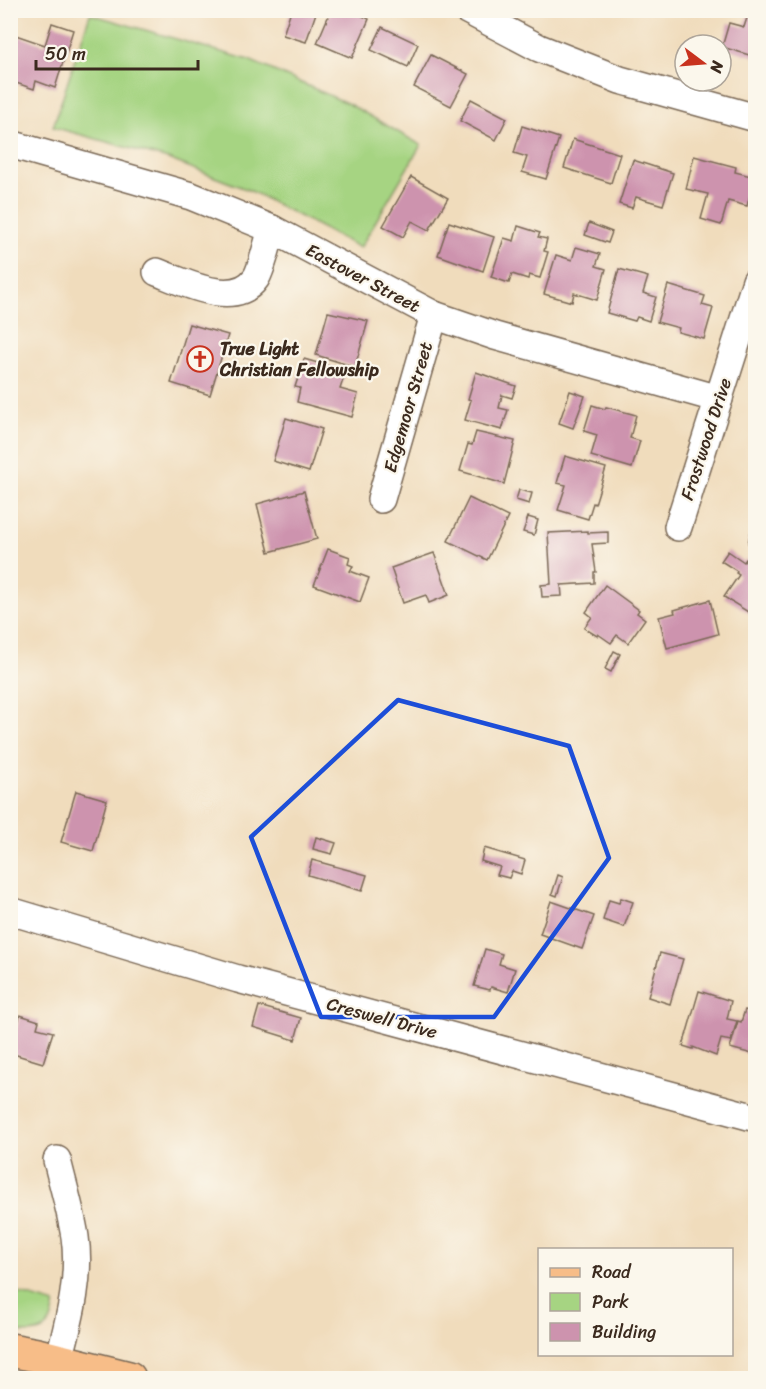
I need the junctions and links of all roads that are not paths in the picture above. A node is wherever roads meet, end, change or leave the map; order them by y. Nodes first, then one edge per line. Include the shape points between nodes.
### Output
1 (467, 10) edge
2 (756, 118) edge
3 (10, 144) edge
4 (272, 230) junction
5 (157, 272) dead end
6 (756, 281) edge
7 (435, 315) junction
8 (719, 399) junction
9 (381, 499) dead end
10 (678, 527) dead end
11 (10, 911) edge
12 (756, 1118) edge
13 (57, 1160) dead end
14 (10, 1350) edge
15 (59, 1360) junction
16 (129, 1378) edge

1 - 2 street via 539,48 620,80
3 - 4 street, Eastover Street via 191,196
4 - 5 street via 256,278 234,293 211,291
4 - 7 street, Eastover Street
6 - 8 street, Frostwood Drive
7 - 8 street, Eastover Street via 495,336
7 - 9 street, Edgemoor Street
8 - 10 street, Frostwood Drive
11 - 12 street, Creswell Drive via 238,979
13 - 15 street via 75,1238 73,1299
14 - 15 main road
15 - 16 main road

